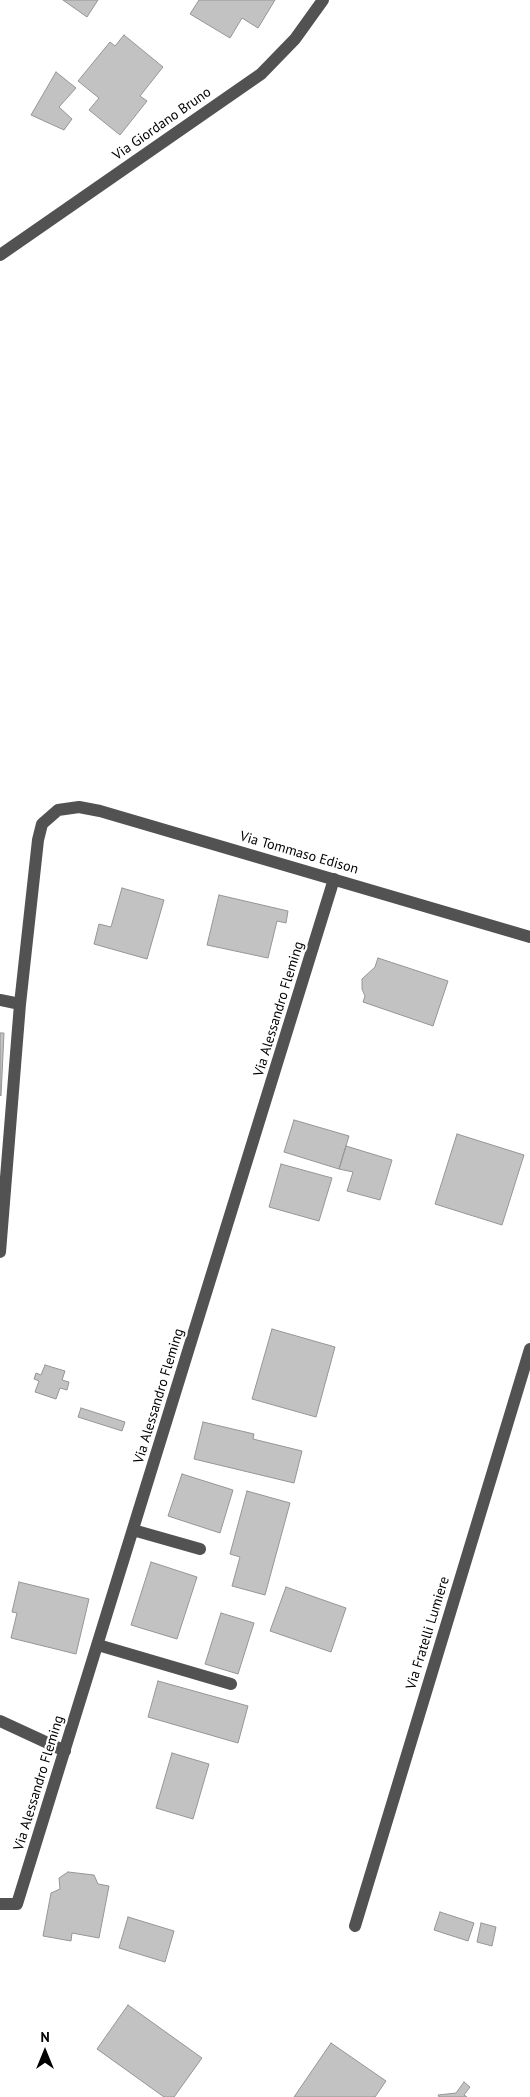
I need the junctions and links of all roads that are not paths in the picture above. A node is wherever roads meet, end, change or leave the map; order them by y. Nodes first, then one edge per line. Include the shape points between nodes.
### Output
1 (323, 0) edge
2 (0, 255) edge
3 (334, 880) junction
4 (530, 936) edge
5 (0, 1000) edge
6 (20, 1004) junction
7 (0, 1252) edge
8 (530, 1349) edge
9 (133, 1530) junction
10 (200, 1549) dead end
11 (98, 1645) junction
12 (231, 1684) dead end
13 (0, 1721) edge
14 (65, 1750) junction
15 (0, 1904) edge
16 (355, 1926) dead end

1 - 2 street, Via Giordano Bruno via 295,39 261,74
3 - 4 street, Via Tommaso Edison
3 - 6 street, Via Tommaso Edison via 100,811 79,807 58,810 42,824 38,840
3 - 9 street, Via Alessandro Fleming
5 - 6 street
6 - 7 street
8 - 16 street, Via Fratelli Lumiere
9 - 10 street
9 - 11 street, Via Alessandro Fleming
11 - 12 street
11 - 14 street, Via Alessandro Fleming
13 - 14 street
14 - 15 street, Via Alessandro Fleming via 17,1904

